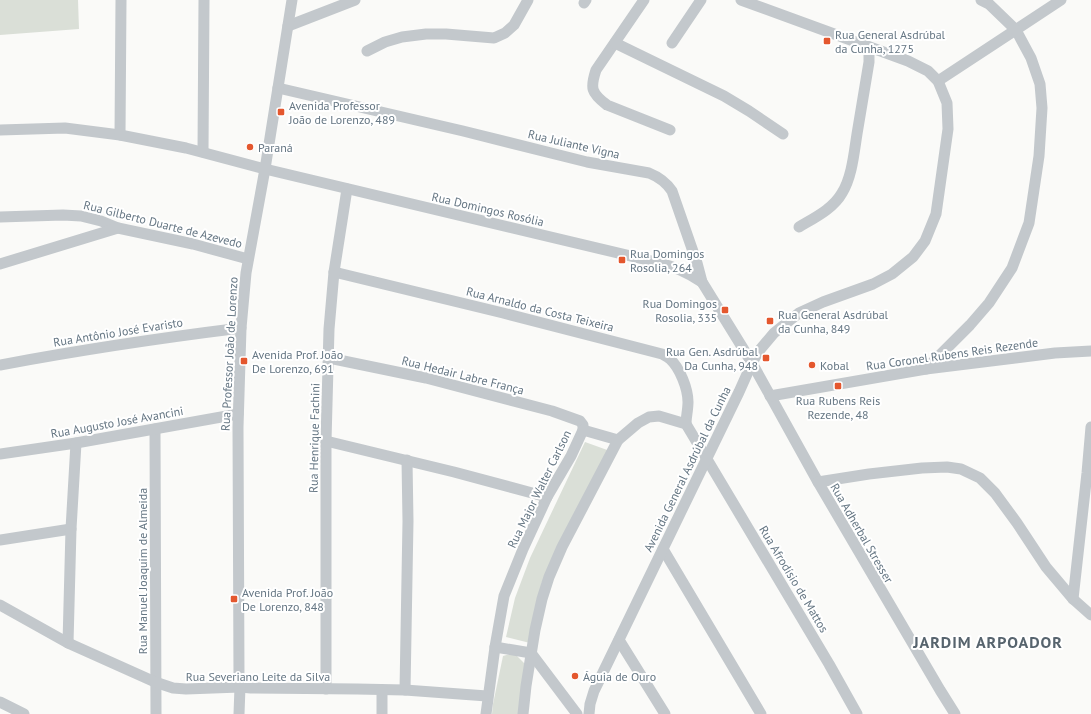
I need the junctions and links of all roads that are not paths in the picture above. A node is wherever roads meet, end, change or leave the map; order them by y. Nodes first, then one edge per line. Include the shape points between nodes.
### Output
1 (121, 0) edge
2 (204, 0) edge
3 (292, 0) edge
4 (355, 0) edge
5 (528, 0) edge
6 (644, 0) edge
7 (701, 0) edge
8 (741, 0) edge
9 (981, 0) edge
10 (1061, 0) edge
11 (288, 26) junction
12 (1016, 30) junction
13 (615, 43) junction
14 (672, 43) dead end
15 (869, 47) junction
16 (367, 51) dead end
17 (938, 81) junction
18 (278, 88) junction
19 (0, 130) edge
20 (670, 130) dead end
21 (783, 134) dead end
22 (120, 136) junction
23 (203, 152) junction
24 (265, 169) junction
25 (347, 189) junction
26 (0, 217) edge
27 (799, 227) dead end
28 (118, 228) junction
29 (248, 259) junction
30 (0, 264) edge
31 (334, 272) junction
32 (702, 282) junction
33 (241, 328) junction
34 (1091, 351) edge
35 (329, 358) junction
36 (752, 363) junction
37 (0, 365) edge
38 (926, 369) junction
39 (770, 396) junction
40 (238, 414) junction
41 (686, 424) junction
42 (1091, 427) edge
43 (155, 429) junction
44 (583, 430) junction
45 (618, 440) junction
46 (326, 441) junction
47 (76, 443) junction
48 (0, 454) edge
49 (707, 458) junction
50 (407, 460) junction
51 (818, 482) junction
52 (548, 497) junction
53 (71, 529) junction
54 (0, 540) edge
55 (663, 549) junction
56 (1073, 599) junction
57 (0, 605) edge
58 (1091, 615) edge
59 (619, 640) junction
60 (68, 643) junction
61 (495, 647) junction
62 (530, 653) junction
63 (155, 682) junction
64 (240, 687) junction
65 (326, 688) junction
66 (382, 690) junction
67 (405, 690) junction
68 (488, 696) junction
69 (0, 702) edge
70 (24, 714) edge
71 (156, 714) edge
72 (239, 714) edge
73 (382, 714) edge
74 (486, 714) edge
75 (523, 714) edge
76 (576, 714) edge
77 (589, 714) edge
78 (666, 714) edge
79 (761, 714) edge
80 (857, 714) edge
81 (955, 714) edge

1 - 22 street
2 - 23 street
3 - 11 street, Rua Professor João de Lorenzo
4 - 11 street
5 - 16 street via 514,25 494,38 426,34 402,37
6 - 13 street
7 - 14 street
8 - 15 street, Avenida General Asdrúbal da Cunha
9 - 12 street via 989,4
10 - 12 street
11 - 18 street, Rua Professor João de Lorenzo
12 - 17 street
12 - 38 street via 1031,58 1040,84 1042,108 1039,156 1029,223 1012,268 989,303
13 - 20 street via 596,70 592,81 597,98 606,105
13 - 21 street via 724,96
15 - 17 street, Avenida General Asdrúbal da Cunha via 908,61 928,71
15 - 27 street via 869,62 848,182 835,202
17 - 36 street, Avenida General Asdrúbal da Cunha via 947,103 948,129 936,214 925,241 913,257 892,274 799,313 774,333
18 - 24 street, Rua Professor João de Lorenzo
18 - 32 street, Rua Juliante Vigna via 659,177 672,190
19 - 22 street, Rua Domingos Rosólia via 65,128
22 - 23 street, Rua Domingos Rosólia
23 - 24 street, Rua Domingos Rosólia
24 - 25 street, Rua Domingos Rosólia
24 - 29 street, Rua Professor João de Lorenzo
25 - 31 street, Rua Henrique Fachini
25 - 32 street, Rua Domingos Rosólia via 660,263 688,273
26 - 28 street, Rua Gilberto Duarte de Azevedo via 80,216
28 - 29 street, Rua Gilberto Duarte de Azevedo
28 - 30 street
29 - 33 street, Rua Professor João de Lorenzo
31 - 35 street, Rua Henrique Fachini
31 - 41 street, Rua Arnaldo da Costa Teixeira via 662,354 675,365 684,382 688,403
32 - 36 street, Rua Juliante Vigna
33 - 37 street, Rua Antônio José Evaristo via 161,338
33 - 40 street, Rua Professor João de Lorenzo
34 - 38 street, Rua Coronel Rubens Reis Rezende
35 - 44 street, Rua Hedair Labre França via 426,378 552,411 580,421
35 - 46 street, Rua Henrique Fachini
36 - 39 street, Rua Adherbal Stresser
36 - 49 street, Avenida General Asdrúbal da Cunha
38 - 39 street, Rua Coronel Rubens Reis Rezende
39 - 51 street, Rua Adherbal Stresser
40 - 43 street, Rua Augusto José Avancini
40 - 64 street, Rua Professor João de Lorenzo
41 - 45 street via 659,416 649,417 638,422
41 - 49 street
42 - 56 street
43 - 47 street, Rua Augusto José Avancini
43 - 63 street, Rua Manuel Joaquim de Almeida
44 - 45 street, Rua Major Walter Carlson
44 - 52 street, Rua Major Walter Carlson
45 - 62 street via 549,577
46 - 50 street
46 - 65 street, Rua Henrique Fachini
47 - 48 street, Rua Augusto José Avancini
47 - 53 street
49 - 55 street, Avenida General Asdrúbal da Cunha
49 - 80 street, Rua Afrodísio de Mattos
50 - 52 street
50 - 67 street
51 - 56 street via 922,468 961,469 980,478 995,493 1046,567
51 - 81 street, Rua Adherbal Stresser
52 - 61 street, Rua Major Walter Carlson via 504,596
53 - 54 street
53 - 60 street
55 - 59 street, Avenida General Asdrúbal da Cunha
55 - 79 street
56 - 58 street
57 - 60 street, Rua Severiano Leite da Silva
59 - 77 street, Avenida General Asdrúbal da Cunha via 594,691
59 - 78 street
60 - 63 street, Rua Severiano Leite da Silva
61 - 62 street
61 - 68 street, Rua Major Walter Carlson
62 - 75 street
62 - 76 street
63 - 64 street, Rua Severiano Leite da Silva via 186,690
63 - 71 street, Rua Manuel Joaquim de Almeida
64 - 65 street, Rua Severiano Leite da Silva
64 - 72 street, Rua Professor João de Lorenzo
65 - 66 street, Rua Severiano Leite da Silva
66 - 67 street, Rua Severiano Leite da Silva
66 - 73 street
67 - 68 street, Rua Severiano Leite da Silva
68 - 74 street, Rua Major Walter Carlson
69 - 70 street

